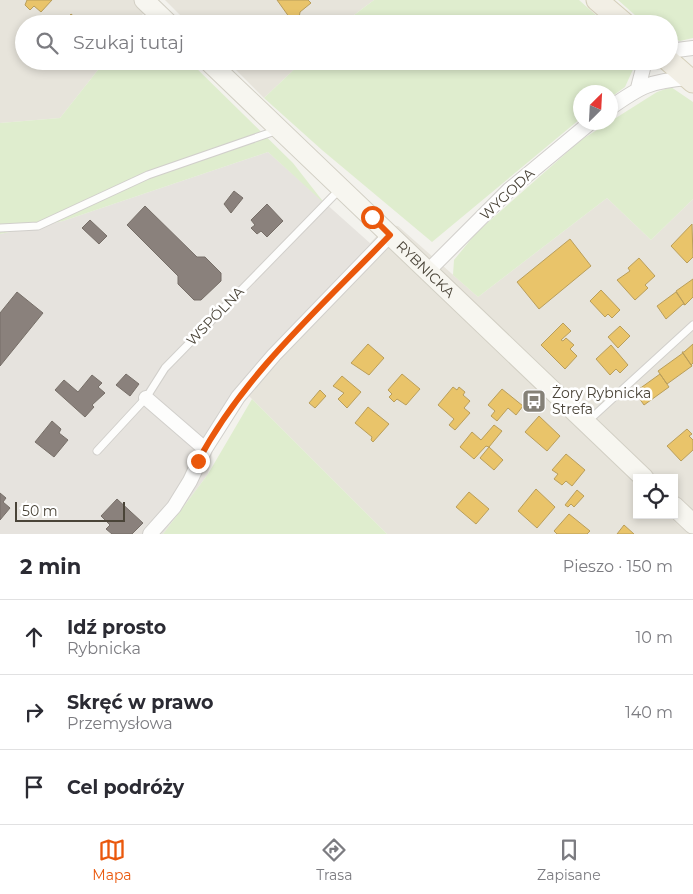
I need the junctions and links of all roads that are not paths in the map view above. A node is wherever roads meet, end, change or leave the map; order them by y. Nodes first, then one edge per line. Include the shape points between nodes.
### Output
1 (144, 0) edge
2 (597, 0) edge
3 (160, 15) edge
4 (614, 15) edge
5 (693, 48) edge
6 (678, 50) edge
7 (678, 69) edge
8 (217, 70) edge
9 (643, 70) edge
10 (691, 80) edge
11 (638, 88) junction
12 (618, 102) edge
13 (279, 130) junction
14 (581, 130) edge
15 (341, 188) junction
16 (0, 228) edge
17 (390, 235) junction
18 (428, 271) junction
19 (693, 325) edge
20 (146, 398) junction
21 (587, 422) junction
22 (205, 449) junction
23 (98, 451) dead end
24 (640, 474) edge
25 (678, 510) edge
26 (693, 524) edge
27 (150, 534) edge

1 - 3 street
2 - 4 main road
5 - 6 street
7 - 10 main road
8 - 13 street, RYBNICKA
9 - 11 street
10 - 11 street via 668,80
11 - 12 street
13 - 15 street, RYBNICKA
13 - 16 lane via 148,175 38,226
14 - 18 street, WYGODA via 510,190
15 - 17 street, RYBNICKA
15 - 20 lane, WSPÓLNA via 165,368
17 - 18 street, RYBNICKA
17 - 22 street via 274,354 238,397
18 - 21 street, RYBNICKA
19 - 21 lane
20 - 22 street
20 - 23 lane, WSPÓLNA
21 - 24 street, RYBNICKA
22 - 27 street via 174,506
25 - 26 street

